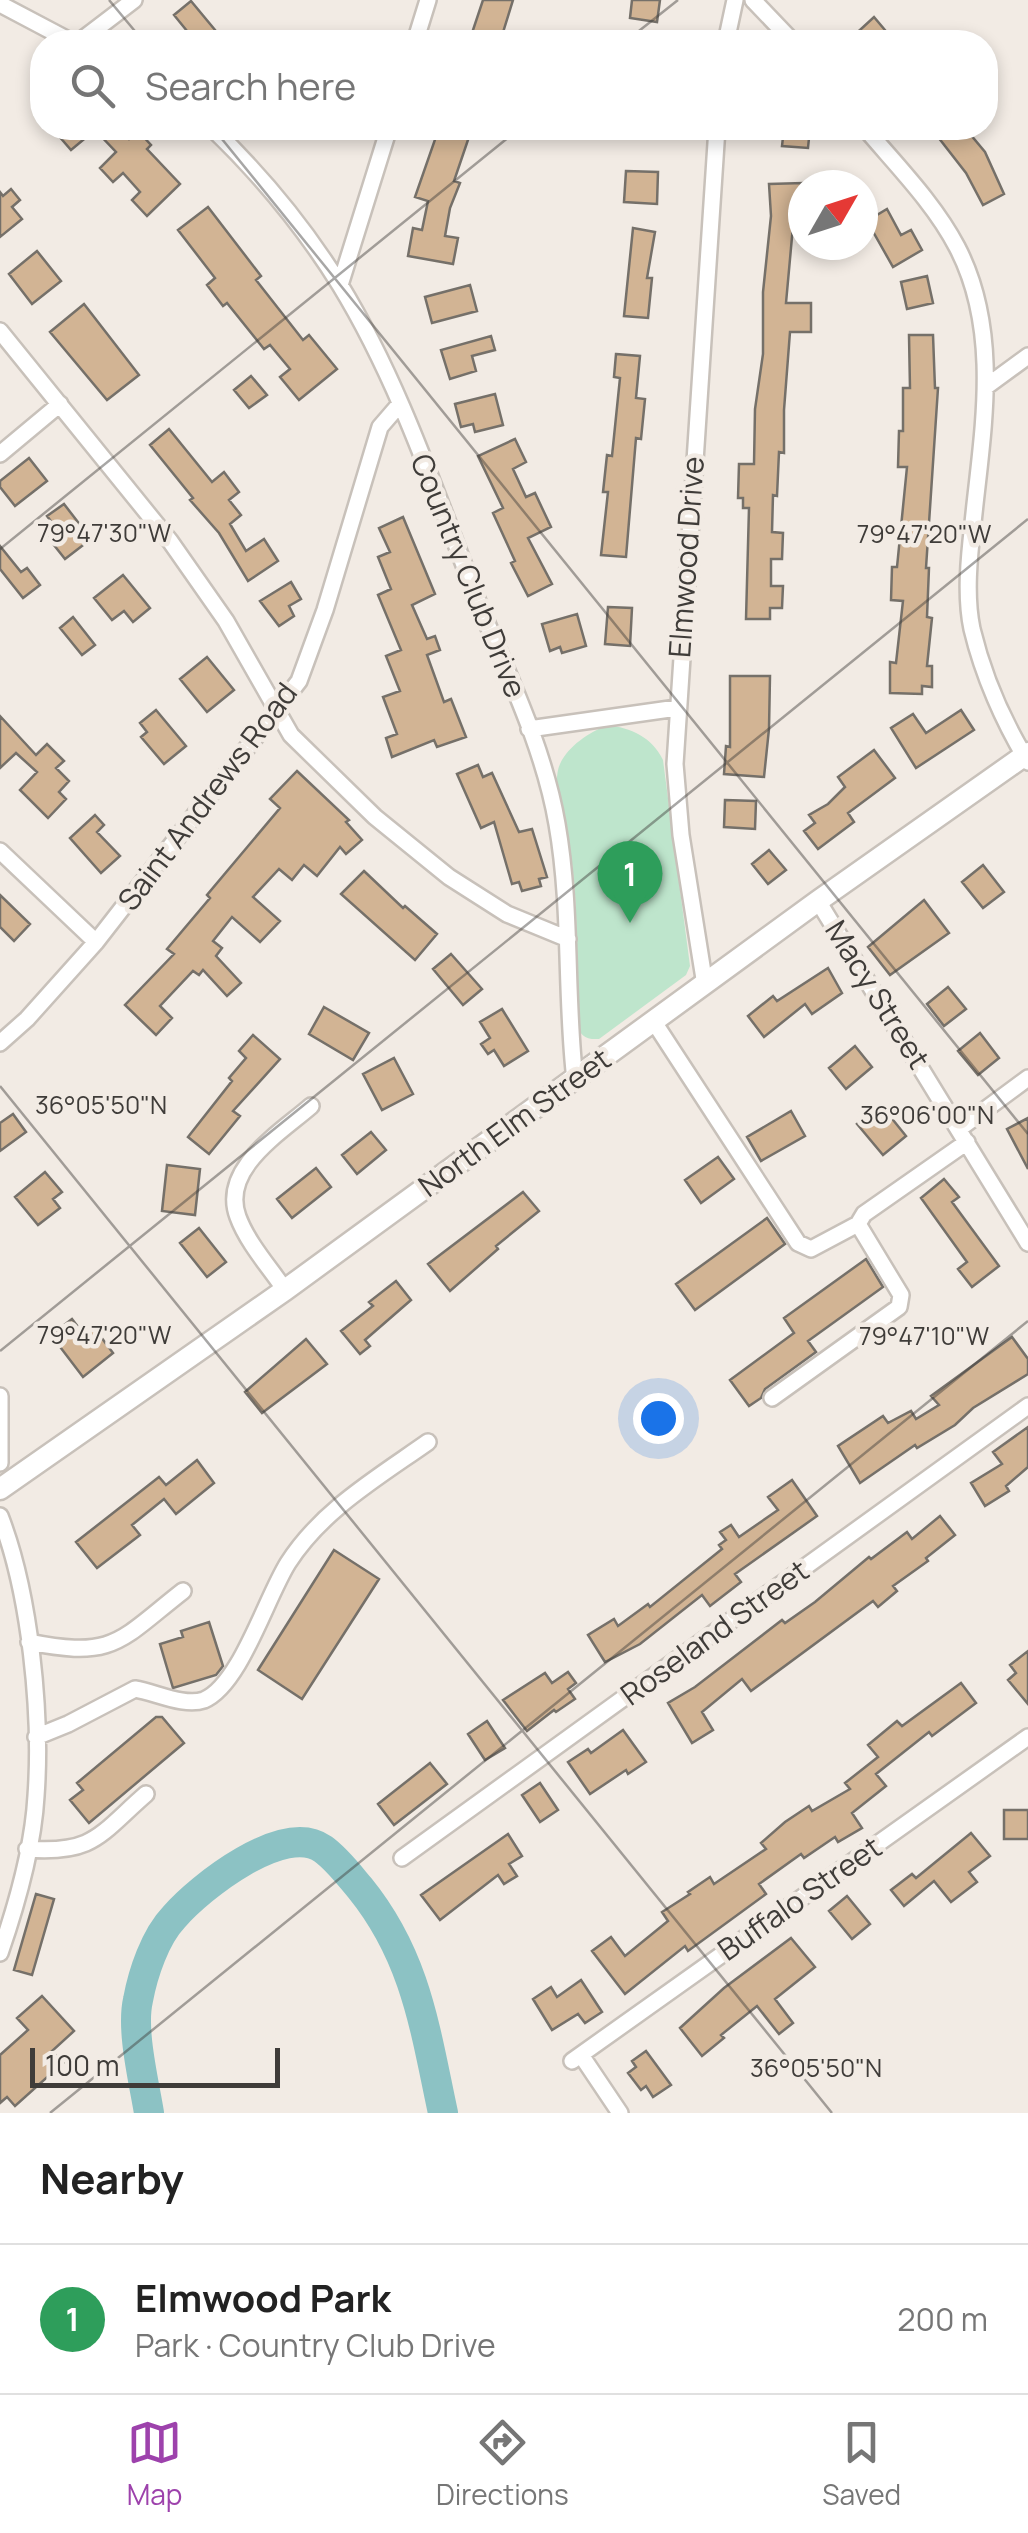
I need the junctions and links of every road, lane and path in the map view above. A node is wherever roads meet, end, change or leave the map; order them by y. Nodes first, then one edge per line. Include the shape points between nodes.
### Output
1 (134, 0) edge
2 (428, 0) edge
3 (735, 0) edge
4 (754, 0) edge
5 (0, 4) edge
6 (51, 30) edge
7 (92, 30) edge
8 (419, 30) edge
9 (729, 30) edge
10 (781, 30) edge
11 (225, 140) edge
12 (385, 140) edge
13 (716, 140) edge
14 (875, 140) edge
15 (340, 286) junction
16 (0, 331) edge
17 (1028, 356) edge
18 (986, 386) junction
19 (60, 404) junction
20 (399, 405) junction
21 (0, 454) edge
22 (677, 708) junction
23 (278, 713) junction
24 (529, 729) junction
25 (1027, 757) edge
26 (0, 851) edge
27 (818, 901) junction
28 (568, 939) junction
29 (96, 942) junction
30 (705, 985) junction
31 (654, 1022) junction
32 (0, 1043) edge
33 (1028, 1078) edge
34 (575, 1080) junction
35 (310, 1106) dead end
36 (963, 1135) junction
37 (858, 1224) junction
38 (1028, 1243) edge
39 (284, 1290) junction
40 (0, 1396) edge
41 (772, 1398) dead end
42 (1028, 1406) edge
43 (428, 1442) dead end
44 (0, 1463) edge
45 (0, 1489) edge
46 (0, 1516) edge
47 (183, 1591) dead end
48 (29, 1642) junction
49 (1028, 1736) edge
50 (36, 1737) junction
51 (146, 1794) dead end
52 (27, 1849) junction
53 (402, 1858) dead end
54 (0, 1953) edge
55 (620, 2113) edge

1 - 7 street
2 - 8 street
3 - 9 street
4 - 10 street
5 - 6 street
11 - 15 street, Country Club Drive via 291,214
12 - 15 street
13 - 22 street, Elmwood Drive
14 - 18 street via 958,249 976,300
15 - 20 street, Country Club Drive
16 - 19 street
17 - 18 street
18 - 25 street via 969,562 972,627 991,686
19 - 21 street
19 - 23 street via 170,541
20 - 23 street, Saint Andrews Road via 380,427 325,610 299,680
20 - 24 street, Country Club Drive
22 - 24 street
22 - 30 street, Elmwood Drive via 681,836
23 - 28 street via 291,735 375,817 449,878 507,914
23 - 29 street, Saint Andrews Road
24 - 28 street, Country Club Drive via 556,820
25 - 27 main road, North Elm Street
26 - 29 street
27 - 30 main road, North Elm Street
27 - 36 street, Macy Street
28 - 34 street, Country Club Drive
29 - 32 street, Saint Andrews Road
30 - 31 main road, North Elm Street
31 - 34 main road, North Elm Street
31 - 37 street via 798,1242 812,1249
33 - 36 street
34 - 39 main road, North Elm Street
35 - 39 street via 253,1157 233,1198 238,1220
36 - 37 street
36 - 38 street, Macy Street
37 - 41 street via 901,1295 899,1307
39 - 45 main road, North Elm Street
40 - 44 street
42 - 53 street, Roseland Street
43 - 50 street via 305,1537 230,1680 203,1700 136,1689
46 - 48 street
47 - 48 street via 106,1647
48 - 50 street
49 - 55 street, Buffalo Street via 577,2058
50 - 52 street
51 - 52 street via 87,1845 58,1852
52 - 54 street

